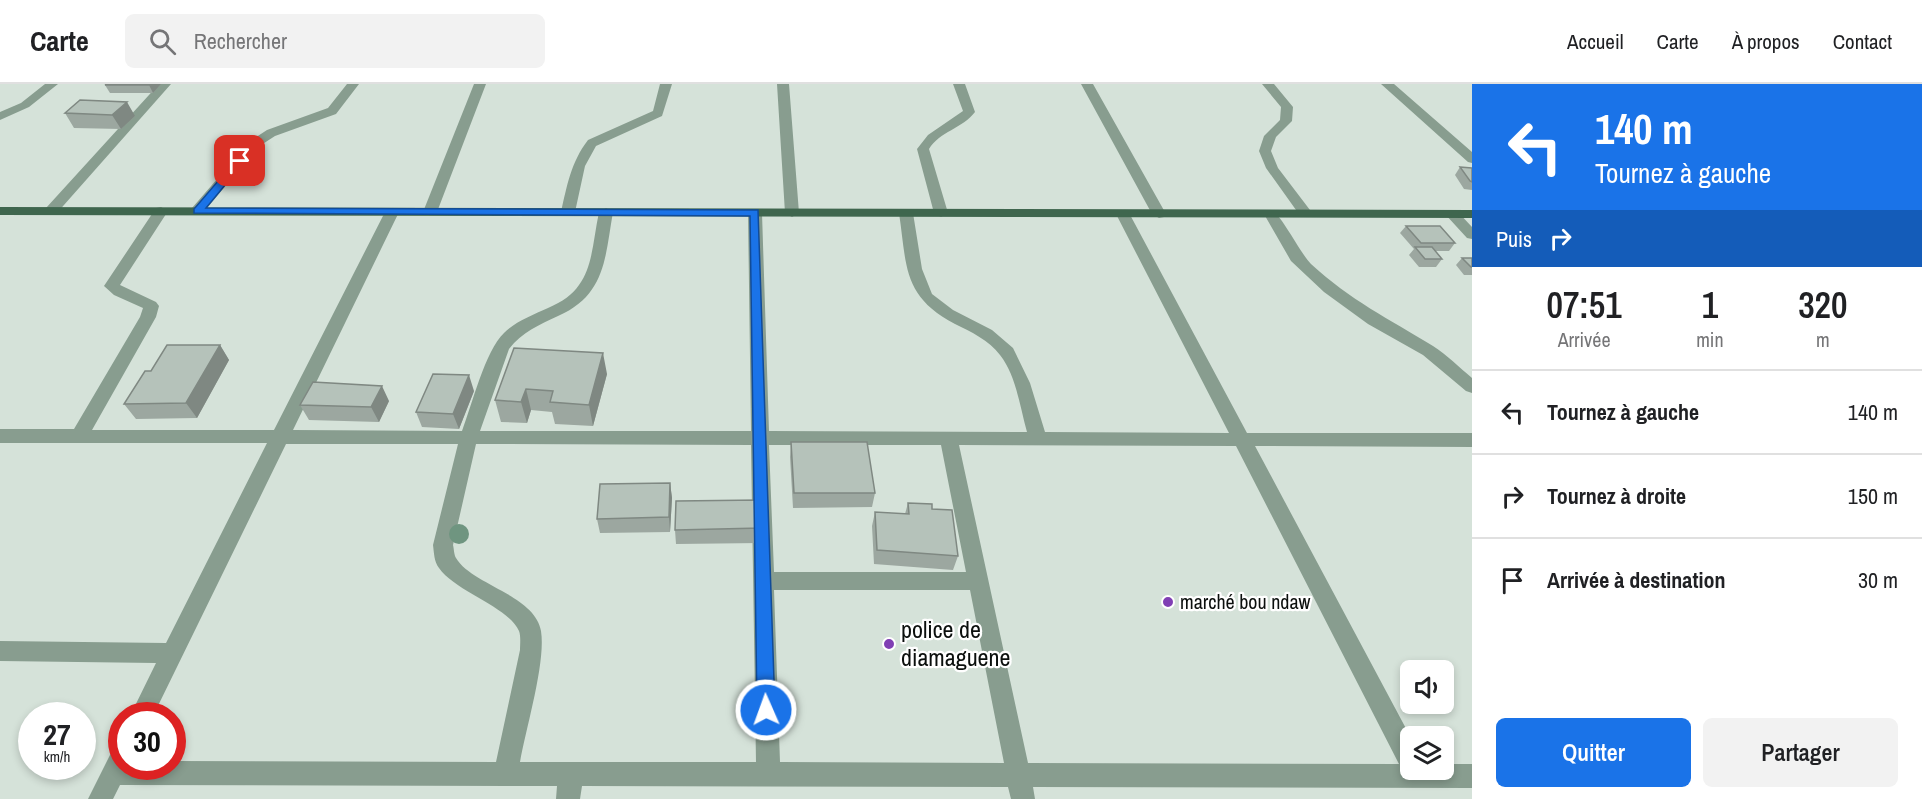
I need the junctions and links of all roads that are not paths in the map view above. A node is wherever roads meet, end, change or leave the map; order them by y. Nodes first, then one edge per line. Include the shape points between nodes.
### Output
1 (52, 84) edge
2 (165, 84) edge
3 (353, 84) edge
4 (480, 84) edge
5 (666, 84) edge
6 (783, 84) edge
7 (959, 84) edge
8 (1088, 84) edge
9 (1268, 84) edge
10 (1388, 84) edge
11 (0, 116) edge
12 (1472, 159) edge
13 (0, 211) edge
14 (51, 211) junction
15 (161, 211) junction
16 (197, 211) junction
17 (392, 212) junction
18 (430, 212) junction
19 (568, 212) junction
20 (606, 212) junction
21 (755, 213) junction
22 (792, 213) junction
23 (906, 213) junction
24 (941, 213) junction
25 (1123, 214) junction
26 (1159, 214) junction
27 (1271, 214) junction
28 (1306, 214) junction
29 (1452, 214) junction
30 (1472, 214) edge
31 (1472, 235) edge
32 (1472, 387) edge
33 (0, 436) edge
34 (79, 436) junction
35 (280, 437) junction
36 (469, 437) junction
37 (760, 438) junction
38 (949, 438) junction
39 (1038, 439) junction
40 (1241, 439) junction
41 (1472, 440) edge
42 (978, 580) junction
43 (763, 581) junction
44 (0, 651) edge
45 (171, 653) junction
46 (148, 702) edge
47 (1400, 741) edge
48 (186, 766) edge
49 (1400, 770) edge
50 (505, 774) junction
51 (571, 774) junction
52 (1454, 774) edge
53 (768, 775) junction
54 (1472, 776) edge
55 (109, 780) edge
56 (1020, 787) edge
57 (100, 799) edge
58 (568, 799) edge

1 - 11 street via 25,105
2 - 14 street
3 - 16 street via 332,111 271,133 254,144
4 - 18 street
5 - 19 street via 658,113 586,149
6 - 22 street
7 - 24 street via 969,112 931,137 923,149
8 - 26 street
9 - 28 street via 1287,107 1286,121 1270,136 1265,151 1272,168
10 - 12 street
13 - 14 main road
14 - 15 main road
15 - 16 main road
15 - 34 street via 112,286 151,306 148,317
16 - 17 main road
17 - 18 main road
17 - 35 street
18 - 19 main road
19 - 20 main road
20 - 21 main road
20 - 36 street via 593,276 585,292 575,301 509,334
21 - 22 main road
21 - 37 street
22 - 23 main road
23 - 24 main road
23 - 39 street via 920,285 927,297 994,339 1006,351
24 - 25 main road
25 - 26 main road
25 - 40 street
26 - 27 main road
27 - 28 main road
27 - 32 street via 1296,258 1329,289 1429,351
28 - 29 main road
29 - 30 main road
29 - 31 street
33 - 34 street
34 - 35 street
35 - 36 street
35 - 45 street
36 - 37 street
36 - 50 street via 443,545 446,562 517,612 530,629 531,650
37 - 38 street
37 - 43 street
38 - 39 street
38 - 42 street
39 - 40 street
40 - 41 street
40 - 47 street
42 - 43 street
42 - 56 street
43 - 53 street
44 - 45 street
45 - 46 street
48 - 50 street
49 - 56 street
50 - 51 street
51 - 53 street
51 - 58 street
52 - 54 street
53 - 56 street
55 - 57 street

